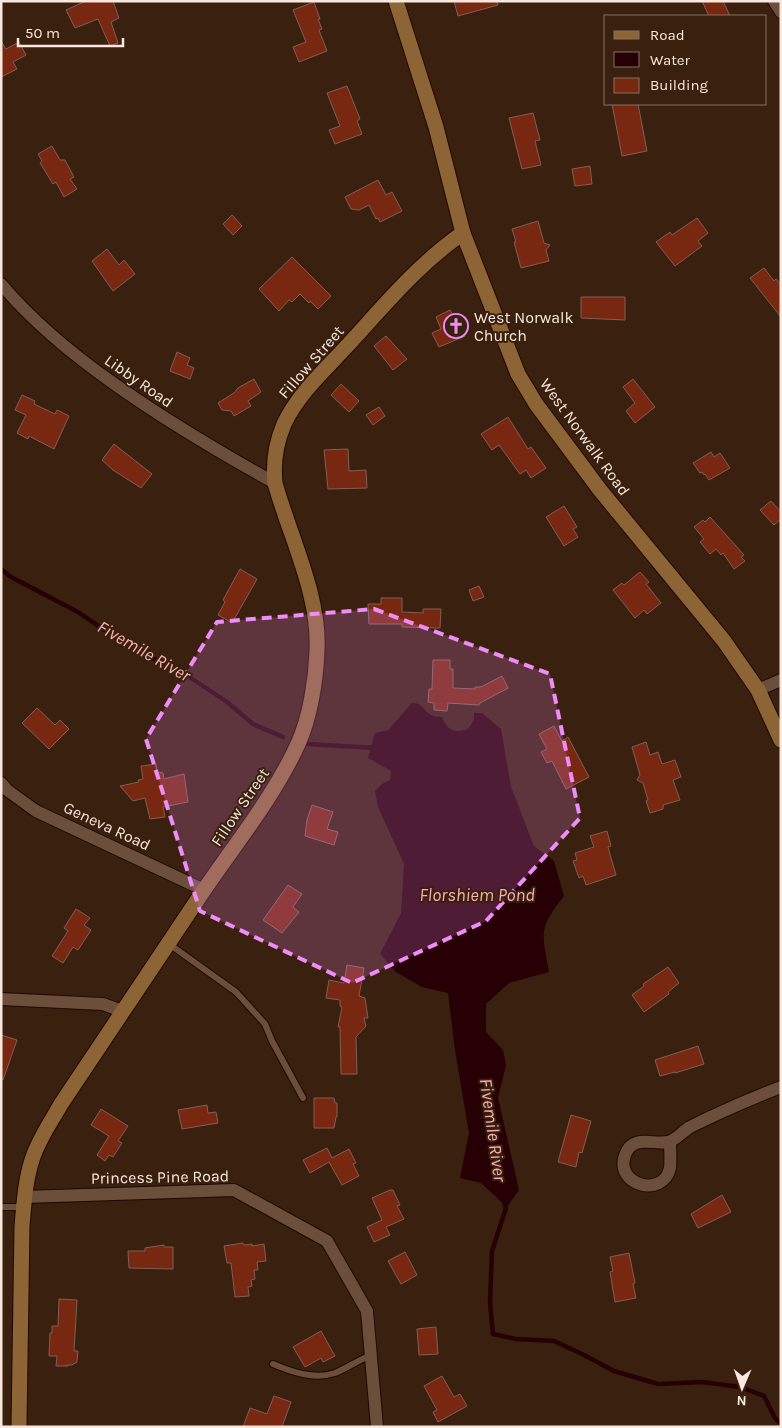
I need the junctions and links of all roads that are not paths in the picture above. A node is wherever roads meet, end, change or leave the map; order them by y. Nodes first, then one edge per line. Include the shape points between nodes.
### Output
1 (396, 1) edge
2 (774, 1) edge
3 (781, 12) edge
4 (463, 233) junction
5 (1, 284) edge
6 (275, 484) junction
7 (781, 680) edge
8 (758, 690) junction
9 (781, 740) edge
10 (1, 784) edge
11 (204, 890) junction
12 (168, 944) junction
13 (1, 999) edge
14 (122, 1012) junction
15 (781, 1087) edge
16 (302, 1098) dead end
17 (670, 1142) dead end
18 (24, 1202) junction
19 (1, 1207) edge
20 (371, 1354) junction
21 (273, 1364) dead end
22 (19, 1427) edge
23 (377, 1427) edge

1 - 4 main road, West Norwalk Road via 436,127
2 - 3 street
4 - 6 main road, Fillow Street via 420,268 306,390 284,425 276,453
4 - 8 main road, West Norwalk Road via 518,374 536,404 600,490 724,641
5 - 6 street, Libby Road via 18,304 75,355 159,416
6 - 11 main road, Fillow Street via 314,612 318,650 311,701 299,742 278,782
7 - 8 street
8 - 9 main road, West Norwalk Road
10 - 11 street, Geneva Road via 36,811
11 - 12 main road, Fillow Street
12 - 14 main road, Fillow Street
12 - 16 lane via 236,992 265,1024
13 - 14 street via 103,1004
14 - 18 main road, Fillow Street via 42,1137 33,1158
15 - 17 street via 688,1128
18 - 19 lane
18 - 20 street, Princess Pine Road via 234,1190 327,1241 367,1311
18 - 22 main road, Fillow Street
20 - 21 lane via 335,1373 326,1374 294,1373
20 - 23 street, Princess Pine Road

